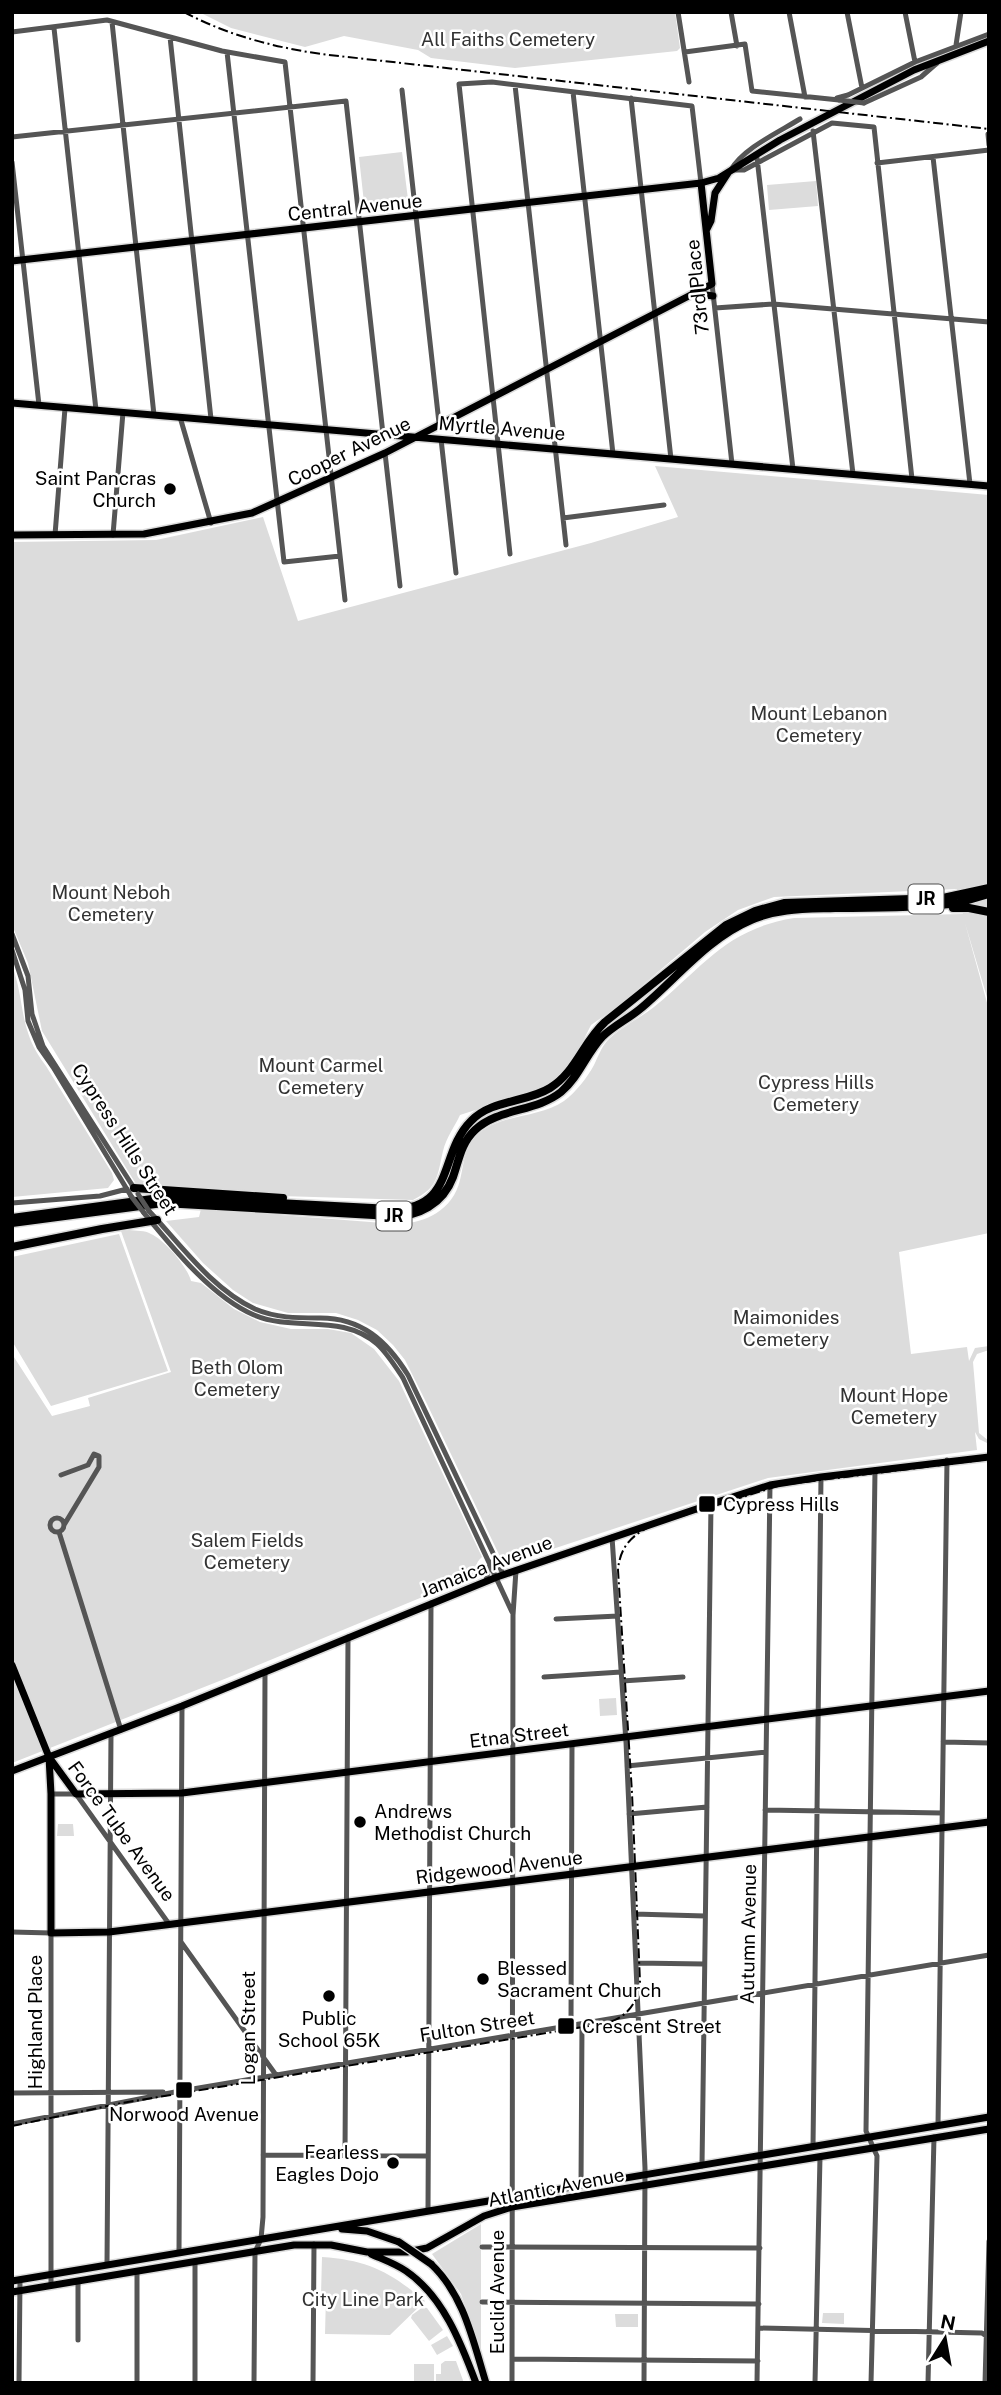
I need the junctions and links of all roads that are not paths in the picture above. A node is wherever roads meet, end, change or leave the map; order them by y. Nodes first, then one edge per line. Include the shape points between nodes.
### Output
1 (678, 12) edge
2 (731, 12) edge
3 (789, 12) edge
4 (847, 12) edge
5 (905, 12) edge
6 (961, 12) edge
7 (112, 22) junction
8 (54, 28) junction
9 (12, 32) edge
10 (989, 34) edge
11 (170, 37) junction
12 (989, 41) edge
13 (956, 45) junction
14 (737, 46) junction
15 (227, 52) junction
16 (685, 52) junction
17 (941, 59) junction
18 (915, 62) junction
19 (689, 82) dead end
20 (515, 85) junction
21 (862, 88) junction
22 (402, 90) dead end
23 (573, 92) junction
24 (805, 97) junction
25 (631, 98) junction
26 (837, 99) junction
27 (290, 106) junction
28 (234, 112) junction
29 (177, 119) junction
30 (800, 120) dead end
31 (122, 124) junction
32 (65, 131) junction
33 (814, 131) junction
34 (988, 134) edge
35 (12, 137) edge
36 (989, 148) edge
37 (755, 155) junction
38 (933, 157) junction
39 (12, 162) edge
40 (877, 163) junction
41 (730, 170) junction
42 (701, 183) junction
43 (642, 191) junction
44 (584, 197) junction
45 (528, 204) junction
46 (472, 210) junction
47 (416, 216) junction
48 (360, 222) junction
49 (304, 228) junction
50 (707, 230) junction
51 (248, 235) junction
52 (191, 241) junction
53 (135, 247) junction
54 (79, 253) junction
55 (23, 260) junction
56 (12, 261) edge
57 (712, 284) junction
58 (692, 293) junction
59 (713, 296) junction
60 (773, 304) junction
61 (715, 308) junction
62 (834, 309) junction
63 (894, 313) junction
64 (655, 314) junction
65 (950, 318) junction
66 (989, 322) edge
67 (600, 343) junction
68 (547, 370) junction
69 (492, 397) junction
70 (12, 403) edge
71 (39, 405) junction
72 (65, 408) junction
73 (96, 410) junction
74 (123, 412) junction
75 (154, 415) junction
76 (180, 417) junction
77 (211, 419) junction
78 (439, 423) junction
79 (269, 425) junction
80 (326, 429) junction
81 (383, 434) junction
82 (415, 436) junction
83 (441, 439) junction
84 (498, 444) junction
85 (555, 449) junction
86 (385, 453) junction
87 (613, 454) junction
88 (671, 459) junction
89 (732, 464) junction
90 (793, 469) junction
91 (853, 474) junction
92 (331, 478) junction
93 (912, 479) junction
94 (970, 484) junction
95 (989, 486) edge
96 (277, 503) junction
97 (664, 505) dead end
98 (563, 518) junction
99 (211, 523) junction
100 (12, 535) edge
101 (55, 535) junction
102 (113, 535) junction
103 (566, 545) dead end
104 (510, 554) dead end
105 (340, 556) junction
106 (456, 573) dead end
107 (400, 586) dead end
108 (345, 600) dead end
109 (989, 888) edge
110 (989, 894) edge
111 (922, 906) junction
112 (989, 912) edge
113 (12, 934) edge
114 (12, 950) edge
115 (41, 1047) junction
116 (132, 1192) junction
117 (12, 1203) edge
118 (331, 1205) junction
119 (12, 1218) edge
120 (154, 1221) junction
121 (12, 1224) edge
122 (12, 1247) edge
123 (989, 1457) edge
124 (947, 1460) junction
125 (875, 1470) junction
126 (61, 1475) dead end
127 (821, 1477) junction
128 (770, 1485) junction
129 (711, 1504) junction
130 (64, 1525) junction
131 (59, 1532) junction
132 (612, 1537) junction
133 (490, 1562) junction
134 (516, 1570) junction
135 (500, 1576) junction
136 (486, 1581) junction
137 (431, 1603) junction
138 (513, 1615) junction
139 (618, 1616) junction
140 (556, 1619) dead end
141 (348, 1637) junction
142 (12, 1665) edge
143 (265, 1672) junction
144 (621, 1672) junction
145 (544, 1677) dead end
146 (683, 1677) dead end
147 (622, 1682) junction
148 (989, 1692) edge
149 (944, 1697) junction
150 (182, 1706) junction
151 (872, 1706) junction
152 (818, 1713) junction
153 (766, 1720) junction
154 (708, 1727) junction
155 (121, 1730) junction
156 (111, 1734) junction
157 (626, 1737) junction
158 (943, 1742) junction
159 (989, 1743) edge
160 (572, 1744) junction
161 (513, 1751) junction
162 (766, 1752) junction
163 (49, 1757) junction
164 (707, 1758) junction
165 (430, 1762) junction
166 (627, 1766) junction
167 (12, 1771) edge
168 (347, 1772) junction
169 (265, 1782) junction
170 (182, 1793) junction
171 (51, 1794) junction
172 (76, 1794) junction
173 (110, 1794) junction
174 (706, 1807) junction
175 (765, 1810) junction
176 (817, 1811) junction
177 (871, 1811) junction
178 (942, 1813) junction
179 (629, 1814) junction
180 (989, 1822) edge
181 (942, 1828) junction
182 (870, 1836) junction
183 (110, 1841) junction
184 (817, 1843) junction
185 (764, 1850) junction
186 (706, 1857) junction
187 (631, 1866) junction
188 (572, 1874) junction
189 (512, 1881) junction
190 (429, 1892) junction
191 (347, 1902) junction
192 (264, 1912) junction
193 (634, 1914) junction
194 (705, 1916) junction
195 (181, 1923) junction
196 (169, 1924) junction
197 (109, 1932) junction
198 (12, 1933) edge
199 (51, 1933) junction
200 (181, 1942) junction
201 (989, 1955) edge
202 (636, 1963) junction
203 (704, 1964) junction
204 (940, 1964) junction
205 (868, 1976) junction
206 (815, 1985) junction
207 (762, 1994) junction
208 (704, 2004) junction
209 (638, 2015) junction
210 (582, 2024) junction
211 (571, 2026) junction
212 (511, 2036) junction
213 (429, 2050) junction
214 (263, 2058) junction
215 (346, 2064) junction
216 (276, 2076) junction
217 (263, 2078) junction
218 (180, 2091) junction
219 (12, 2093) edge
220 (51, 2093) junction
221 (109, 2094) junction
222 (109, 2104) junction
223 (51, 2116) junction
224 (989, 2117) edge
225 (12, 2124) edge
226 (938, 2126) junction
227 (989, 2129) edge
228 (934, 2137) junction
229 (870, 2139) junction
230 (813, 2147) junction
231 (874, 2148) junction
232 (263, 2155) junction
233 (345, 2155) junction
234 (428, 2156) junction
235 (761, 2156) junction
236 (820, 2157) junction
237 (702, 2166) junction
238 (762, 2167) junction
239 (646, 2176) junction
240 (582, 2186) junction
241 (646, 2186) junction
242 (511, 2197) junction
243 (512, 2207) junction
244 (428, 2211) junction
245 (323, 2228) junction
246 (261, 2239) junction
247 (989, 2241) edge
248 (314, 2244) junction
249 (482, 2247) dead end
250 (513, 2247) junction
251 (645, 2247) junction
252 (760, 2248) junction
253 (254, 2252) junction
254 (367, 2252) junction
255 (179, 2253) junction
256 (195, 2262) junction
257 (107, 2265) junction
258 (137, 2272) junction
259 (50, 2275) junction
260 (16, 2281) edge
261 (78, 2281) junction
262 (51, 2286) junction
263 (16, 2292) edge
264 (482, 2302) dead end
265 (512, 2303) junction
266 (645, 2304) junction
267 (759, 2304) junction
268 (758, 2328) junction
269 (816, 2329) junction
270 (873, 2330) junction
271 (929, 2332) junction
272 (988, 2337) edge
273 (78, 2340) dead end
274 (512, 2359) junction
275 (644, 2360) junction
276 (758, 2361) junction
277 (19, 2383) edge
278 (136, 2383) edge
279 (195, 2383) edge
280 (254, 2383) edge
281 (313, 2383) edge
282 (476, 2383) edge
283 (486, 2383) edge
284 (512, 2383) edge
285 (644, 2383) edge
286 (757, 2383) edge
287 (815, 2383) edge
288 (872, 2383) edge
289 (928, 2383) edge
290 (985, 2383) edge

1 - 16 street
2 - 14 street
3 - 24 street
4 - 21 street
5 - 18 street
6 - 13 street
7 - 8 street
7 - 11 street
7 - 31 street
8 - 9 street
8 - 32 street
10 - 13 street
11 - 15 street
11 - 29 street
12 - 17 main road
13 - 18 street
14 - 16 street
14 - 24 street via 745,44 752,91
15 - 27 street via 285,62
15 - 28 street
16 - 19 street
17 - 26 street, bridge via 921,77 864,103
17 - 37 main road
18 - 21 street
20 - 23 street
20 - 45 street
20 - 46 street via 459,84
21 - 26 street
22 - 47 street
23 - 25 street
23 - 44 street
24 - 26 street
25 - 42 street, 73rd Place via 692,106
25 - 43 street
27 - 28 street
27 - 48 street via 346,101
27 - 49 street
28 - 29 street
28 - 51 street
29 - 31 street
29 - 52 street
30 - 37 street
31 - 32 street
31 - 53 street
32 - 35 street
32 - 54 street
33 - 37 street
33 - 40 street via 832,122 874,127
33 - 62 street
34 - 36 street
36 - 38 street
37 - 41 main road
37 - 60 street
38 - 40 street
38 - 65 street
39 - 55 street
40 - 63 street
41 - 42 main road
41 - 50 main road via 715,193
42 - 43 main road, Central Avenue
42 - 50 main road, 73rd Place
43 - 44 main road, Central Avenue
43 - 64 street
44 - 45 main road, Central Avenue
44 - 67 street
45 - 46 main road, Central Avenue
45 - 68 street
46 - 47 main road, Central Avenue
46 - 69 street
47 - 48 main road, Central Avenue
47 - 78 street
48 - 49 main road, Central Avenue
48 - 81 street
49 - 51 main road, Central Avenue
49 - 80 street
50 - 57 main road, 73rd Place
51 - 52 main road, Central Avenue
51 - 79 street
52 - 53 main road, Central Avenue
52 - 77 street
53 - 54 main road, Central Avenue
53 - 75 street
54 - 55 main road, Central Avenue
54 - 73 street
55 - 56 main road, Central Avenue
55 - 71 street
57 - 58 main road, Cooper Avenue
57 - 59 street, 73rd Place
58 - 59 main road
58 - 64 main road, Cooper Avenue
59 - 61 street, 73rd Place
60 - 61 street
60 - 62 street
60 - 90 street
61 - 89 street, 73rd Place
62 - 63 street
62 - 91 street
63 - 65 street
63 - 93 street
64 - 67 main road, Cooper Avenue
64 - 88 street
65 - 66 street
65 - 94 street
67 - 68 main road, Cooper Avenue
67 - 87 street
68 - 69 main road, Cooper Avenue
68 - 85 street
69 - 78 main road, Cooper Avenue
69 - 84 street
70 - 71 main road, Myrtle Avenue
71 - 72 main road, Myrtle Avenue
72 - 73 main road, Myrtle Avenue
72 - 101 street
73 - 74 main road, Myrtle Avenue
74 - 75 main road, Myrtle Avenue
74 - 102 street
75 - 76 main road, Myrtle Avenue
76 - 77 main road, Myrtle Avenue
76 - 99 street
77 - 79 main road, Myrtle Avenue
78 - 82 main road, Cooper Avenue
79 - 80 main road, Myrtle Avenue
79 - 96 street
80 - 81 main road, Myrtle Avenue
80 - 92 street
81 - 82 main road, Myrtle Avenue
82 - 83 main road, Myrtle Avenue
82 - 86 main road, Cooper Avenue
83 - 84 main road, Myrtle Avenue
83 - 106 street
84 - 85 main road, Myrtle Avenue
84 - 104 street
85 - 87 main road, Myrtle Avenue
85 - 98 street
86 - 92 main road, Cooper Avenue
86 - 107 street
87 - 88 main road, Myrtle Avenue
88 - 89 main road, Myrtle Avenue
89 - 90 main road, Myrtle Avenue
90 - 91 main road, Myrtle Avenue
91 - 93 main road, Myrtle Avenue
92 - 96 main road, Cooper Avenue
92 - 105 street
93 - 94 main road, Myrtle Avenue
94 - 95 main road, Myrtle Avenue
96 - 99 main road, Cooper Avenue
96 - 105 street via 284,562
97 - 98 street
98 - 103 street
99 - 102 main road, Cooper Avenue
100 - 101 main road, Cooper Avenue
101 - 102 main road, Cooper Avenue
105 - 108 street
109 - 118 highway, JR via 943,898 790,903 740,917 595,1031 559,1082 489,1109 470,1122 454,1147 444,1181 427,1200 402,1209
110 - 111 highway, JR
111 - 112 highway
111 - 121 highway, JR via 797,909 751,920 723,936 597,1042 577,1075 560,1092 475,1129 463,1145 446,1192 416,1213 391,1216 163,1203
113 - 115 street, Cypress Hills Street via 28,976
114 - 115 street, Cypress Hills Street via 25,990 28,1021
115 - 116 street, Cypress Hills Street
116 - 117 street
116 - 118 highway via 283,1198
116 - 120 street, Cypress Hills Street, bridge
118 - 119 highway, JR via 167,1197
120 - 122 highway
120 - 133 street, Cypress Hills Street via 197,1272 253,1314 293,1324 332,1324 363,1334 378,1345 403,1378
120 - 135 street, Cypress Hills Street via 241,1302 277,1316 351,1322 378,1336 408,1375
123 - 124 main road, Jamaica Avenue
124 - 125 main road, Jamaica Avenue
124 - 149 street
125 - 127 main road, Jamaica Avenue
125 - 151 street
126 - 130 street via 88,1465 92,1456 99,1455 99,1467
127 - 128 main road, Jamaica Avenue
127 - 152 street
128 - 129 main road, Jamaica Avenue
128 - 153 street, Autumn Avenue
129 - 132 main road, Jamaica Avenue
129 - 154 street
130 - 131 street
130 - 131 street via 58,1518 50,1522 52,1530
131 - 155 street
132 - 134 main road, Jamaica Avenue
132 - 139 street
133 - 135 street, Cypress Hills Street
133 - 136 street
134 - 135 main road, Jamaica Avenue
134 - 138 street, Euclid Avenue
135 - 136 main road, Jamaica Avenue
135 - 138 street, Euclid Avenue
136 - 137 main road, Jamaica Avenue
137 - 141 main road, Jamaica Avenue
137 - 165 street
138 - 161 street, Euclid Avenue
139 - 140 street
139 - 144 street
141 - 143 main road, Jamaica Avenue
141 - 168 street
142 - 163 main road
143 - 150 main road, Jamaica Avenue
143 - 169 street, Logan Street
144 - 145 street
144 - 147 street
146 - 147 street
147 - 157 street
148 - 149 main road, Etna Street
149 - 151 main road, Etna Street
149 - 158 street
150 - 155 main road, Jamaica Avenue
150 - 170 street
151 - 152 main road, Etna Street
151 - 177 street
152 - 153 main road, Etna Street
152 - 176 street
153 - 154 main road, Etna Street
153 - 162 street, Autumn Avenue
154 - 157 main road, Etna Street
154 - 164 street
155 - 156 main road, Jamaica Avenue
156 - 163 main road, Jamaica Avenue
156 - 173 street
157 - 160 main road, Etna Street
157 - 166 street
158 - 159 street
158 - 178 street
160 - 161 main road, Etna Street
160 - 188 street
161 - 165 main road, Etna Street
161 - 189 street, Euclid Avenue
162 - 164 street
162 - 175 street, Autumn Avenue
163 - 167 main road, Jamaica Avenue
163 - 171 main road, Highland Place
163 - 172 main road, Force Tube Avenue
164 - 166 street
164 - 174 street
165 - 168 main road, Etna Street
165 - 190 street
166 - 179 street
168 - 169 main road, Etna Street
168 - 191 street
169 - 170 main road, Etna Street
169 - 192 street, Logan Street
170 - 173 main road, Etna Street
170 - 195 street
171 - 172 street, Etna Street
171 - 199 main road, Highland Place
172 - 173 main road, Etna Street
172 - 183 street, Force Tube Avenue
173 - 183 street
174 - 179 street
174 - 186 street
175 - 176 street
175 - 185 street, Autumn Avenue
176 - 177 street
176 - 184 street
177 - 178 street
177 - 182 street
178 - 181 street
179 - 187 street
180 - 181 main road, Ridgewood Avenue
181 - 182 main road, Ridgewood Avenue
181 - 204 street
182 - 184 main road, Ridgewood Avenue
182 - 205 street
183 - 196 street, Force Tube Avenue
183 - 197 street
184 - 185 main road, Ridgewood Avenue
184 - 206 street
185 - 186 main road, Ridgewood Avenue
185 - 207 street, Autumn Avenue
186 - 187 main road, Ridgewood Avenue
186 - 194 street
187 - 188 main road, Ridgewood Avenue
187 - 193 street
188 - 189 main road, Ridgewood Avenue
188 - 211 street
189 - 190 main road, Ridgewood Avenue
189 - 212 street, Euclid Avenue
190 - 191 main road, Ridgewood Avenue
190 - 213 street
191 - 192 main road, Ridgewood Avenue
191 - 215 street
192 - 195 main road, Ridgewood Avenue
192 - 214 street, Logan Street
193 - 194 street
193 - 202 street
194 - 203 street
195 - 196 main road, Ridgewood Avenue
195 - 200 street
196 - 197 main road, Ridgewood Avenue
197 - 199 main road, Ridgewood Avenue
197 - 221 street
198 - 199 street, Ridgewood Avenue
199 - 220 street, Highland Place
200 - 214 street
200 - 218 street
201 - 204 street, Fulton Street
202 - 203 street
202 - 209 street
203 - 208 street
204 - 205 street, Fulton Street
204 - 226 street
205 - 206 street, Fulton Street
205 - 229 street via 866,2131
206 - 207 street, Fulton Street
206 - 230 street
207 - 208 street, Fulton Street
207 - 235 street, Autumn Avenue
208 - 209 street, Fulton Street
208 - 237 street
209 - 210 street, Fulton Street
209 - 239 street
210 - 211 street, Fulton Street
210 - 240 street
211 - 212 street, Fulton Street
212 - 213 street, Fulton Street
212 - 242 street, Euclid Avenue
213 - 215 street, Fulton Street
213 - 234 street
214 - 216 street
214 - 217 street, Logan Street
215 - 216 street, Fulton Street
215 - 233 street
216 - 217 street, Fulton Street
217 - 218 street, Fulton Street
217 - 232 street, Logan Street
218 - 221 street
218 - 222 street, Fulton Street
218 - 255 street
219 - 220 street
220 - 221 street
220 - 223 street, Highland Place
221 - 222 street
222 - 223 street, Fulton Street
222 - 257 street
223 - 225 street, Fulton Street
223 - 259 street, Highland Place
224 - 226 main road, Atlantic Avenue
226 - 229 main road, Atlantic Avenue
227 - 228 main road, Atlantic Avenue
228 - 231 main road, Atlantic Avenue
228 - 271 street
229 - 230 main road, Atlantic Avenue
229 - 231 street
230 - 235 main road, Atlantic Avenue
231 - 236 main road, Atlantic Avenue
231 - 270 street
232 - 233 street
232 - 246 street, Logan Street
233 - 234 street
234 - 244 street
235 - 237 main road, Atlantic Avenue
235 - 238 street, Autumn Avenue
236 - 238 main road, Atlantic Avenue
236 - 269 street
237 - 239 main road, Atlantic Avenue
238 - 241 main road, Atlantic Avenue
238 - 252 street, Autumn Avenue
239 - 240 main road, Atlantic Avenue
239 - 241 street
240 - 242 main road, Atlantic Avenue
241 - 243 main road, Atlantic Avenue
241 - 251 street
242 - 243 street, Euclid Avenue
242 - 244 main road, Atlantic Avenue
243 - 250 street, Euclid Avenue
243 - 254 main road, Atlantic Avenue via 484,2216 427,2248
244 - 245 main road, Atlantic Avenue
245 - 246 main road, Atlantic Avenue
245 - 283 main road, bridge via 367,2231 399,2242 431,2264 457,2297
246 - 253 street, Logan Street
246 - 255 main road, Atlantic Avenue
247 - 272 street
248 - 253 main road, Atlantic Avenue
248 - 254 main road, Atlantic Avenue
248 - 281 street
249 - 250 street
250 - 251 street
250 - 265 street, Euclid Avenue
251 - 252 street
251 - 266 street
252 - 267 street, Autumn Avenue
253 - 256 main road, Atlantic Avenue
253 - 280 street, Logan Street
254 - 282 main road via 406,2271 424,2287 452,2326
255 - 257 main road, Atlantic Avenue
256 - 258 main road, Atlantic Avenue
256 - 279 street
257 - 259 main road, Atlantic Avenue
258 - 261 main road, Atlantic Avenue
258 - 278 street
259 - 260 main road, Atlantic Avenue
259 - 262 street, Highland Place
260 - 263 street
261 - 262 main road, Atlantic Avenue
261 - 273 street
262 - 263 main road, Atlantic Avenue
263 - 277 street
264 - 265 street
265 - 266 street
265 - 274 street, Euclid Avenue
266 - 267 street
266 - 275 street
267 - 268 street, Autumn Avenue
268 - 269 street
268 - 276 street, Autumn Avenue
269 - 270 street
269 - 287 street
270 - 271 street
270 - 288 street
271 - 272 street
271 - 289 street
272 - 290 street
274 - 275 street
274 - 284 street, Euclid Avenue
275 - 276 street
275 - 285 street
276 - 286 street, Autumn Avenue

